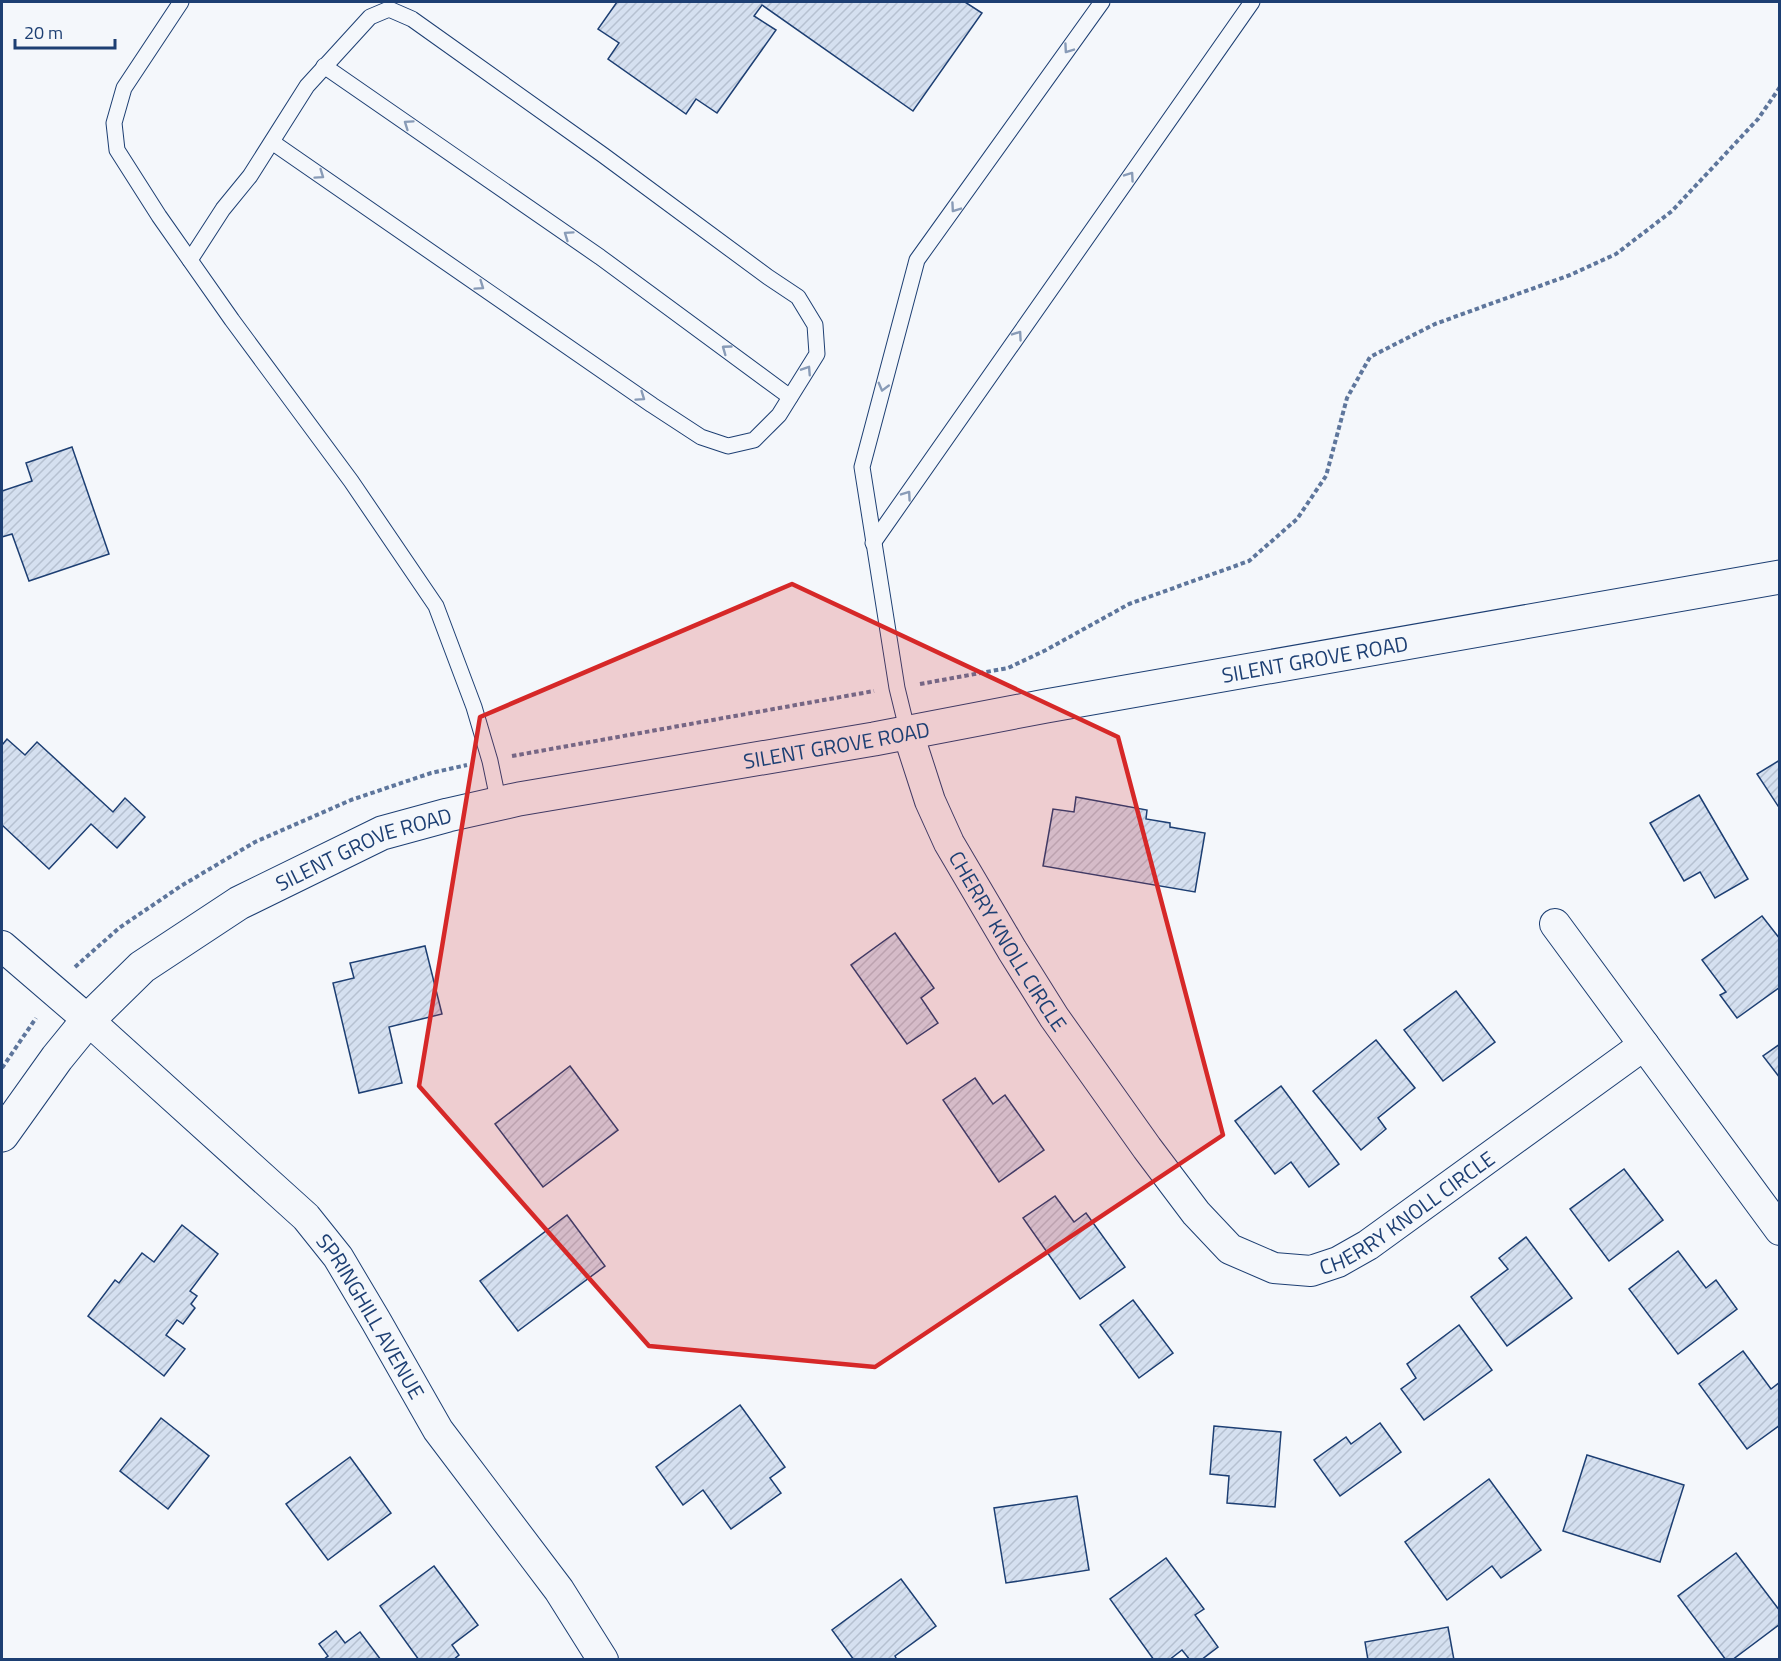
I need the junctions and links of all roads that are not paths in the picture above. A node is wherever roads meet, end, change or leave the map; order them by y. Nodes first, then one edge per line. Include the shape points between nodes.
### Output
1 (181, 2) edge
2 (1102, 2) edge
3 (1252, 2) edge
4 (324, 66) junction
5 (272, 142) junction
6 (190, 261) junction
7 (790, 397) junction
8 (873, 543) junction
9 (1779, 576) edge
10 (908, 733) junction
11 (499, 804) junction
12 (1555, 924) dead end
13 (2, 946) edge
14 (88, 1020) junction
15 (1644, 1045) junction
16 (2, 1135) edge
17 (1779, 1230) edge
18 (602, 1659) edge

1 - 6 lane via 124,88 114,123 117,150
2 -> 8 lane via 918,260 862,467
8 -> 3 lane
4 - 5 lane
7 -> 4 lane via 600,257
7 -> 4 lane via 817,354 815,325 798,297 460,53 412,19 389,9 370,17
5 - 6 lane
5 -> 7 lane via 701,437 728,446 754,440
6 - 11 lane via 351,481 436,606 474,707
8 - 10 lane
9 - 10 street, SILENT GROVE ROAD
10 - 11 street, SILENT GROVE ROAD
10 - 15 street, CHERRY KNOLL CIRCLE via 930,801 949,843 1054,1017 1196,1213 1230,1249 1274,1268 1311,1271 1338,1262 1368,1245
11 - 14 street, SILENT GROVE ROAD via 381,833 239,903 142,966
12 - 15 street
13 - 14 street, SPRINGHILL AVENUE
14 - 16 street, SILENT GROVE ROAD
14 - 18 street, SPRINGHILL AVENUE via 306,1217 338,1257 438,1430 559,1590
15 - 17 street

